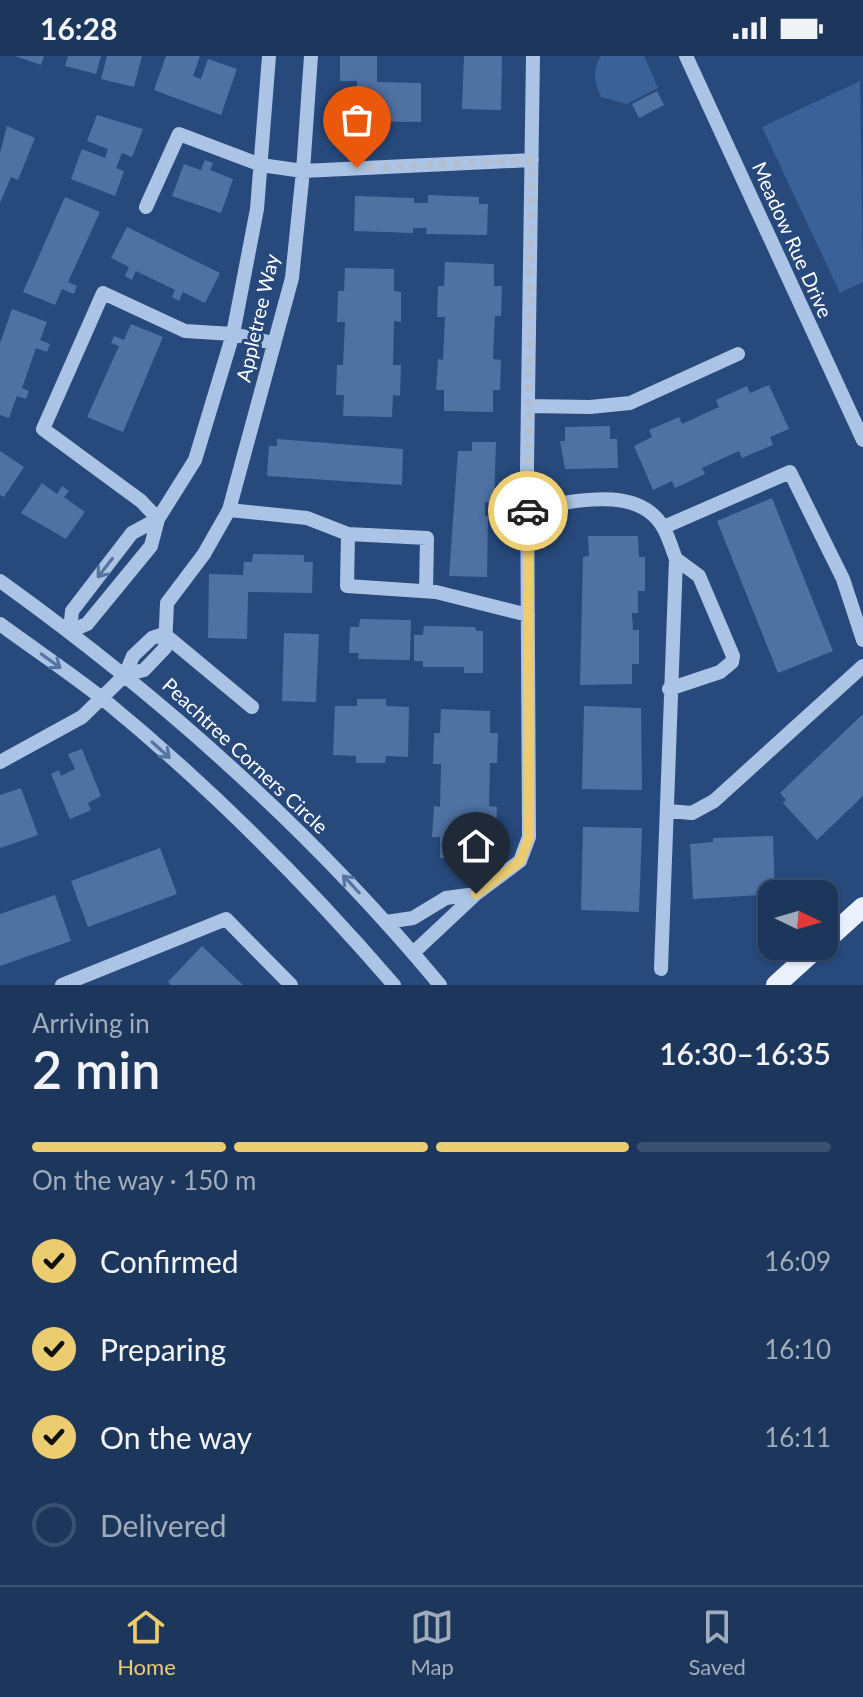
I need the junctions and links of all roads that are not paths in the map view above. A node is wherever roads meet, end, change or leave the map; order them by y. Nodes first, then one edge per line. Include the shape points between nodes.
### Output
1 (269, 56) edge
2 (311, 56) edge
3 (533, 56) edge
4 (686, 56) edge
5 (532, 160) junction
6 (261, 165) junction
7 (303, 171) junction
8 (146, 207) dead end
9 (233, 334) junction
10 (273, 343) junction
11 (738, 354) dead end
12 (528, 406) junction
13 (863, 440) edge
14 (528, 509) junction
15 (229, 510) junction
16 (158, 519) junction
17 (664, 527) junction
18 (348, 534) junction
19 (676, 559) junction
20 (0, 581) edge
21 (426, 591) junction
22 (528, 615) junction
23 (0, 624) edge
24 (70, 631) junction
25 (164, 634) junction
26 (863, 640) edge
27 (863, 666) edge
28 (125, 675) junction
29 (669, 689) junction
30 (102, 699) junction
31 (252, 707) dead end
32 (0, 762) edge
33 (668, 811) junction
34 (476, 894) junction
35 (863, 907) edge
36 (386, 922) junction
37 (838, 929) edge
38 (413, 953) junction
39 (804, 960) edge
40 (661, 969) dead end
41 (62, 985) edge
42 (291, 985) edge
43 (394, 985) edge
44 (440, 985) edge
45 (776, 985) edge

1 - 6 street
2 - 7 street, Appletree Way
3 - 5 street
4 - 13 street, Meadow Rue Drive
5 - 7 street
5 - 12 street
6 - 7 street
6 - 8 street via 179,134
6 - 9 street
7 - 10 street, Appletree Way via 292,278
9 - 10 street
9 - 16 street via 195,460
9 - 16 street via 185,331 103,293 43,429
10 - 15 street, Appletree Way
11 - 12 street via 630,403
12 - 14 street
14 - 17 street via 592,500 633,502
14 - 22 street
15 - 18 street via 307,518
15 - 25 street, Appletree Way via 167,603
16 - 24 street via 151,546 87,624
16 -> 24 street via 132,533 72,611
17 - 19 street
17 - 26 street via 790,472 843,579
18 - 21 street via 347,586
18 - 21 street via 427,538
19 - 29 street
19 - 29 street via 699,576 733,656 720,672
20 - 24 street, Peachtree Corners Circle
21 - 22 street
22 - 34 street via 527,850
23 -> 30 street
24 - 28 street, Peachtree Corners Circle
25 - 28 street, Appletree Way via 165,648 144,670
25 - 31 street
27 - 33 street via 714,801 692,813
28 - 30 street, Appletree Way
36 -> 28 street, Peachtree Corners Circle via 241,774
29 - 33 street
30 - 32 street, Appletree Way via 82,717
30 -> 43 street via 219,802
33 - 40 street
34 - 36 street via 446,898 413,918
34 - 38 street
35 - 37 main road
36 - 38 street, Peachtree Corners Circle
38 - 44 street, Peachtree Corners Circle
39 - 45 main road
41 - 42 street via 226,919

